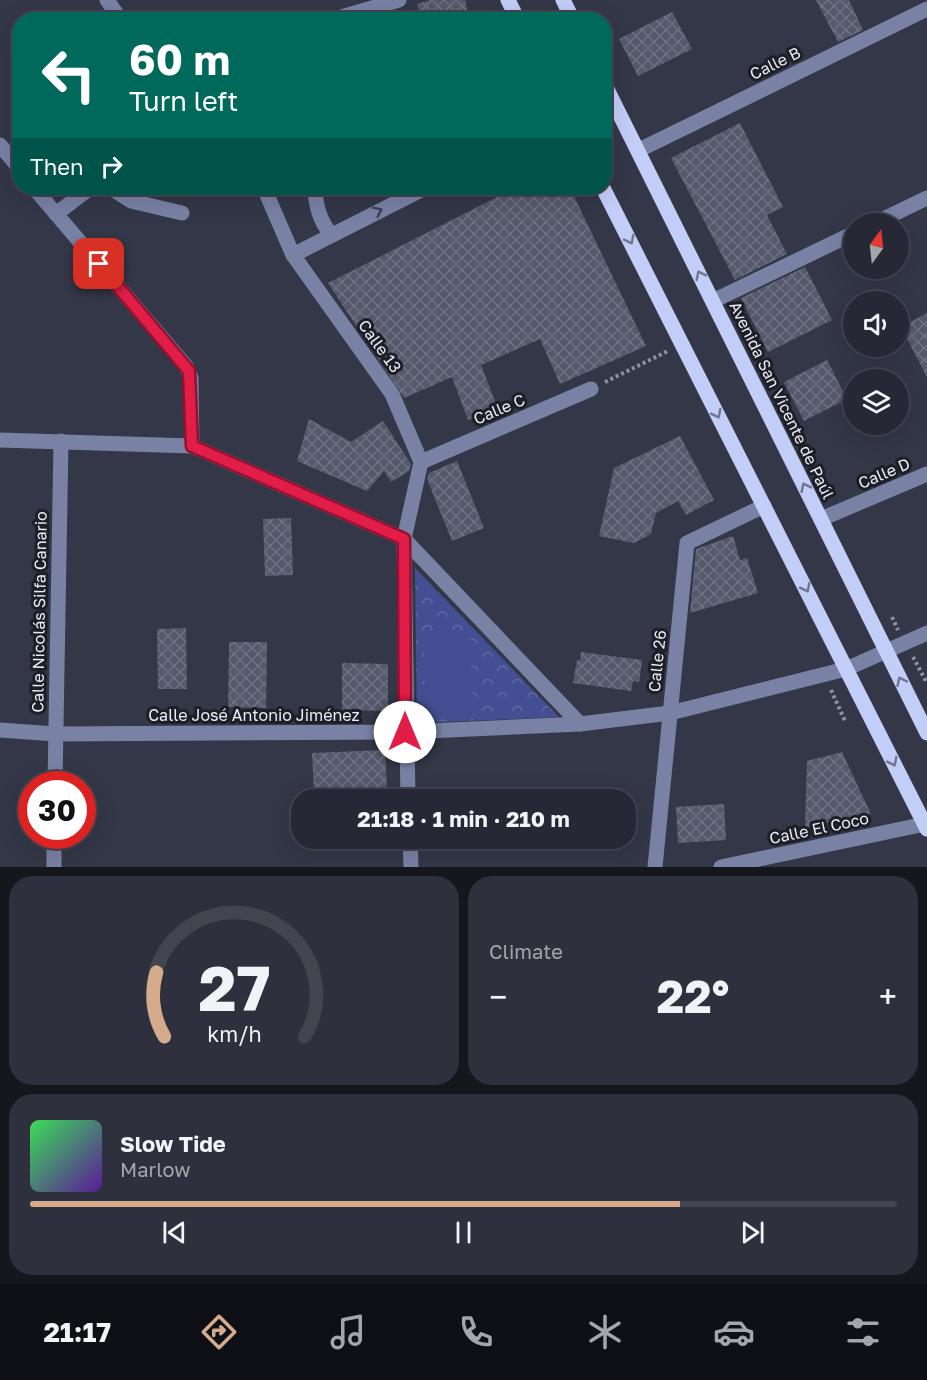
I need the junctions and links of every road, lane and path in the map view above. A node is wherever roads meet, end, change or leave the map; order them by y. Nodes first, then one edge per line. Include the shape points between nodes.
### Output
1 (399, 0) edge
2 (927, 9) edge
3 (358, 12) edge
4 (612, 98) edge
5 (0, 145) edge
6 (639, 150) junction
7 (12, 159) edge
8 (40, 195) edge
9 (81, 195) edge
10 (121, 195) edge
11 (267, 195) edge
12 (318, 195) edge
13 (411, 195) edge
14 (607, 195) edge
15 (927, 198) edge
16 (182, 213) dead end
17 (896, 213) edge
18 (56, 214) junction
19 (331, 235) junction
20 (843, 238) edge
21 (293, 255) junction
22 (713, 301) junction
23 (682, 344) junction
24 (591, 389) joint
25 (0, 440) edge
26 (61, 441) junction
27 (192, 446) junction
28 (421, 462) junction
29 (927, 474) edge
30 (764, 506) junction
31 (821, 519) junction
32 (404, 539) junction
33 (927, 633) edge
34 (887, 650) junction
35 (846, 669) junction
36 (670, 713) junction
37 (580, 724) junction
38 (0, 730) edge
39 (405, 732) junction
40 (927, 733) edge
41 (55, 734) junction
42 (55, 771) edge
43 (408, 789) edge
44 (926, 826) edge
45 (54, 849) edge
46 (410, 849) edge
47 (54, 867) edge
48 (411, 867) edge
49 (655, 867) edge
50 (722, 867) edge

1 - 3 street
2 - 6 street, Calle B
4 - 6 main road, Avenida San Vicente de Paúl
5 - 7 street
22 -> 6 main road, Avenida San Vicente de Paúl
8 - 18 street
9 - 18 street
10 - 16 street via 130,201
11 - 21 street, Calle 13
12 - 19 street via 321,222
19 -> 13 street
14 -> 23 main road
15 - 17 street
18 - 27 street via 186,366 191,378
19 - 21 street
20 - 22 street
21 - 28 street, Calle 13 via 392,394
31 -> 22 main road, Avenida San Vicente de Paúl
23 - 24 path
23 -> 30 main road
24 - 28 street, Calle C
25 - 26 street
26 - 27 street
26 - 41 street, Calle Nicolás Silfa Canario
27 - 32 street
28 - 32 street
29 - 31 street, Calle D
30 -> 35 main road
30 - 36 street, Calle 26 via 687,543
31 - 34 main road, Avenida San Vicente de Paúl
32 - 37 street
32 - 39 street
33 - 34 street, Calle José Antonio Jiménez
34 - 35 street, Calle José Antonio Jiménez
40 -> 34 main road, Avenida San Vicente de Paúl
35 - 36 street, Calle José Antonio Jiménez
35 -> 44 main road
36 - 37 street, Calle José Antonio Jiménez
36 - 49 street, Calle 26
37 - 39 street, Calle José Antonio Jiménez
38 - 41 street, Calle José Antonio Jiménez
39 - 41 street, Calle José Antonio Jiménez
39 - 43 street
41 - 42 street, Calle Nicolás Silfa Canario
44 - 50 street, Calle El Coco
45 - 47 street
46 - 48 street

